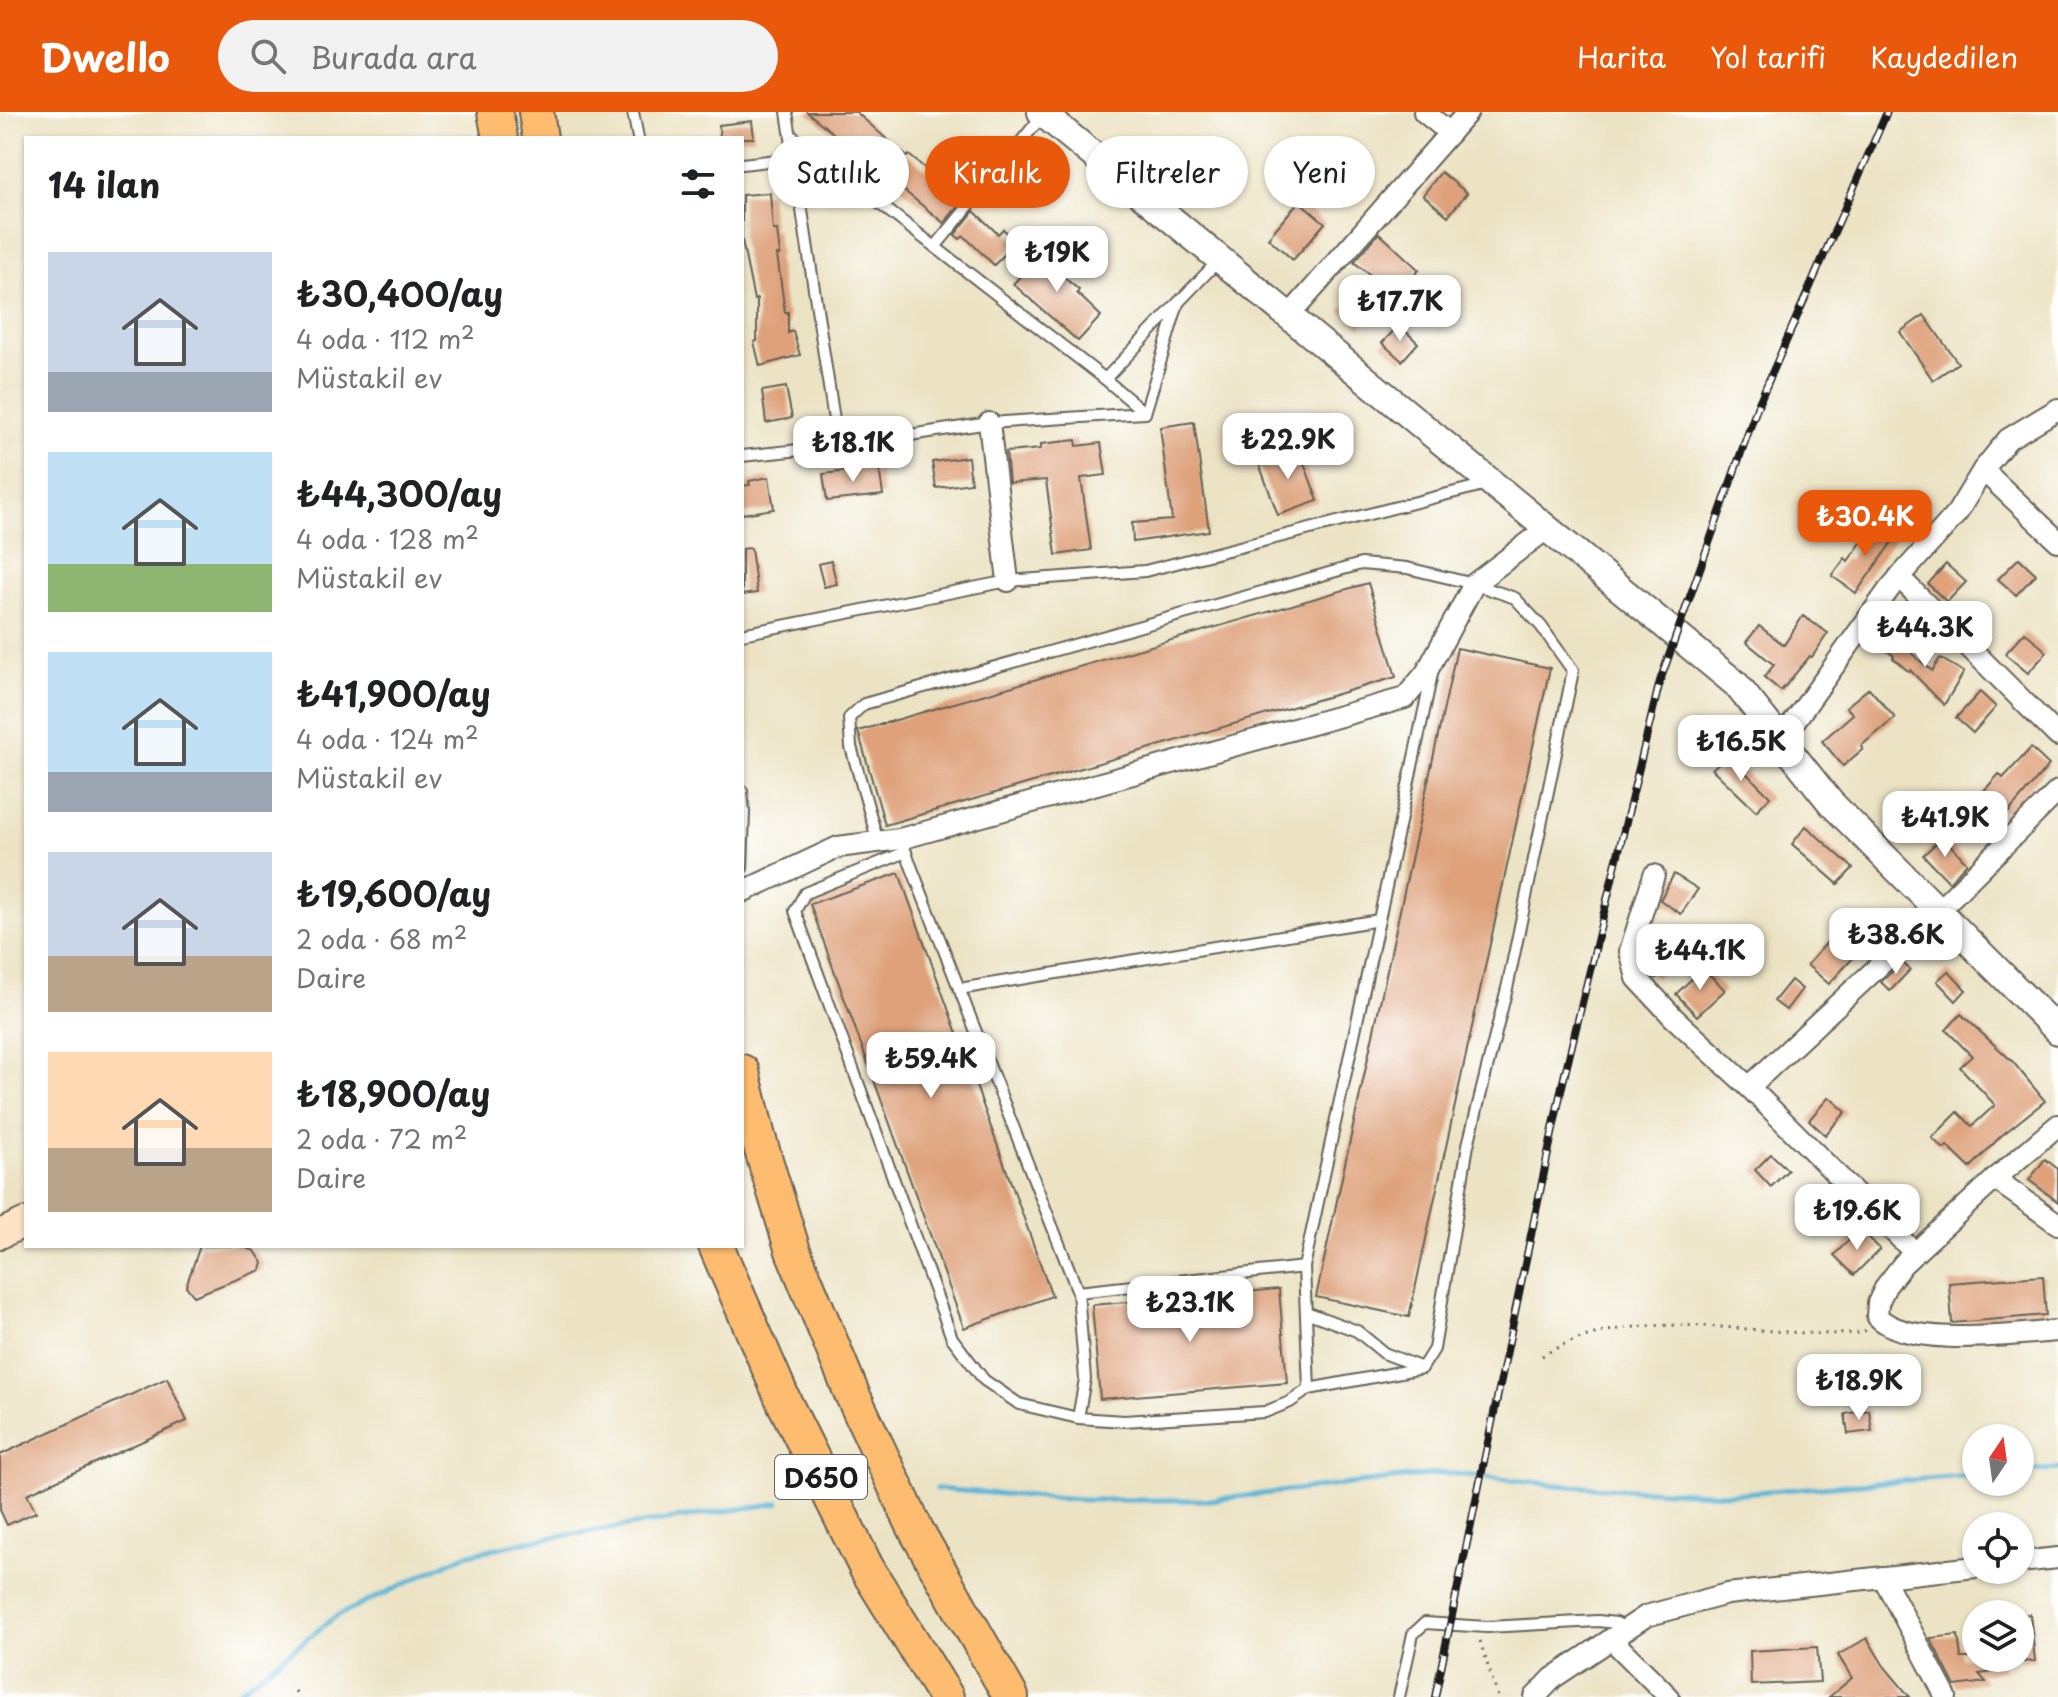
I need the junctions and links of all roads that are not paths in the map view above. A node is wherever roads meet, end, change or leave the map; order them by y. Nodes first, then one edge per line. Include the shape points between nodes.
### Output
1 (495, 112) edge
2 (536, 112) edge
3 (633, 112) edge
4 (787, 112) edge
5 (1424, 112) edge
6 (1468, 112) edge
7 (1042, 113) edge
8 (1450, 133) junction
9 (791, 135) joint
10 (500, 136) edge
11 (540, 136) edge
12 (638, 136) edge
13 (768, 161) edge
14 (744, 164) edge
15 (802, 208) edge
16 (935, 247) junction
17 (1220, 259) junction
18 (1178, 303) junction
19 (1289, 316) junction
20 (1105, 379) junction
21 (2058, 409) edge
22 (1145, 413) junction
23 (989, 423) junction
24 (838, 446) junction
25 (744, 456) edge
26 (1983, 470) junction
27 (1493, 483) junction
28 (1548, 528) junction
29 (2058, 541) edge
30 (1899, 577) junction
31 (1008, 581) junction
32 (1474, 584) junction
33 (744, 634) edge
34 (1436, 656) junction
35 (2058, 736) edge
36 (1781, 740) junction
37 (2058, 791) edge
38 (878, 842) junction
39 (903, 846) junction
40 (1654, 875) dead end
41 (744, 891) edge
42 (1938, 911) junction
43 (1379, 920) junction
44 (959, 989) junction
45 (2058, 1031) edge
46 (744, 1080) edge
47 (1749, 1087) junction
48 (2058, 1125) edge
49 (1995, 1179) junction
50 (24, 1223) edge
51 (2058, 1224) edge
52 (0, 1234) edge
53 (717, 1248) edge
54 (1915, 1253) junction
55 (1304, 1267) junction
56 (1078, 1292) junction
57 (1306, 1312) junction
58 (2058, 1331) edge
59 (1422, 1368) junction
60 (1309, 1389) junction
61 (1078, 1418) junction
62 (2058, 1558) edge
63 (2034, 1561) edge
64 (1962, 1569) edge
65 (1883, 1577) junction
66 (1620, 1633) junction
67 (946, 1697) edge
68 (1011, 1697) edge
69 (1399, 1697) edge
70 (1535, 1697) edge
71 (1669, 1697) edge
72 (1946, 1697) edge

1 - 10 highway
2 - 11 highway
3 - 12 lane
4 - 9 lane
5 - 8 street
6 - 8 street
7 - 16 lane
7 - 17 street
8 - 19 street
9 - 16 lane
13 - 14 lane
15 - 24 lane
16 - 20 lane
17 - 18 lane
17 - 19 street
18 - 20 lane
18 - 22 lane
19 - 27 street
20 - 22 lane
21 - 26 street via 2008,439
22 - 23 lane
23 - 24 lane
23 - 31 street
24 - 25 lane
26 - 29 street
26 - 30 street via 1957,513
27 - 28 street
27 - 31 lane via 1145,571
28 - 32 street
28 - 36 street via 1736,684
30 - 35 street
30 - 36 street
31 - 33 lane
32 - 34 street
32 - 38 lane via 1407,568 1361,564 864,704 849,718 851,747
32 - 59 lane via 1515,598 1573,671 1508,984 1468,1145 1434,1349
34 - 39 street via 1405,698
34 - 43 lane
36 - 42 street via 1831,803
37 - 42 street
38 - 39 street
38 - 41 street via 838,847
39 - 44 lane
39 - 61 lane via 805,893 795,911 952,1338 984,1380 1019,1404
40 - 47 street via 1630,951 1637,978
42 - 45 street
42 - 47 street
43 - 44 lane
43 - 55 lane
44 - 56 lane
46 - 68 highway, D650 via 793,1251 852,1394 916,1530
47 - 54 street
48 - 49 street
49 - 51 street
49 - 54 street
50 - 52 main road
53 - 67 highway, D650 via 784,1402 867,1569
54 - 58 street via 1886,1286 1878,1303 1881,1321 1918,1334 1963,1338
55 - 56 lane
55 - 57 lane
56 - 61 lane via 1085,1379
57 - 59 lane via 1357,1331 1384,1353
57 - 60 lane
59 - 60 lane
60 - 61 lane via 1265,1412 1124,1421
62 - 63 street
64 - 65 street
65 - 66 street via 1727,1594 1646,1616
65 - 72 street
66 - 69 lane via 1616,1623 1598,1621 1475,1626 1430,1622 1413,1634
66 - 70 street via 1553,1678
66 - 71 street

